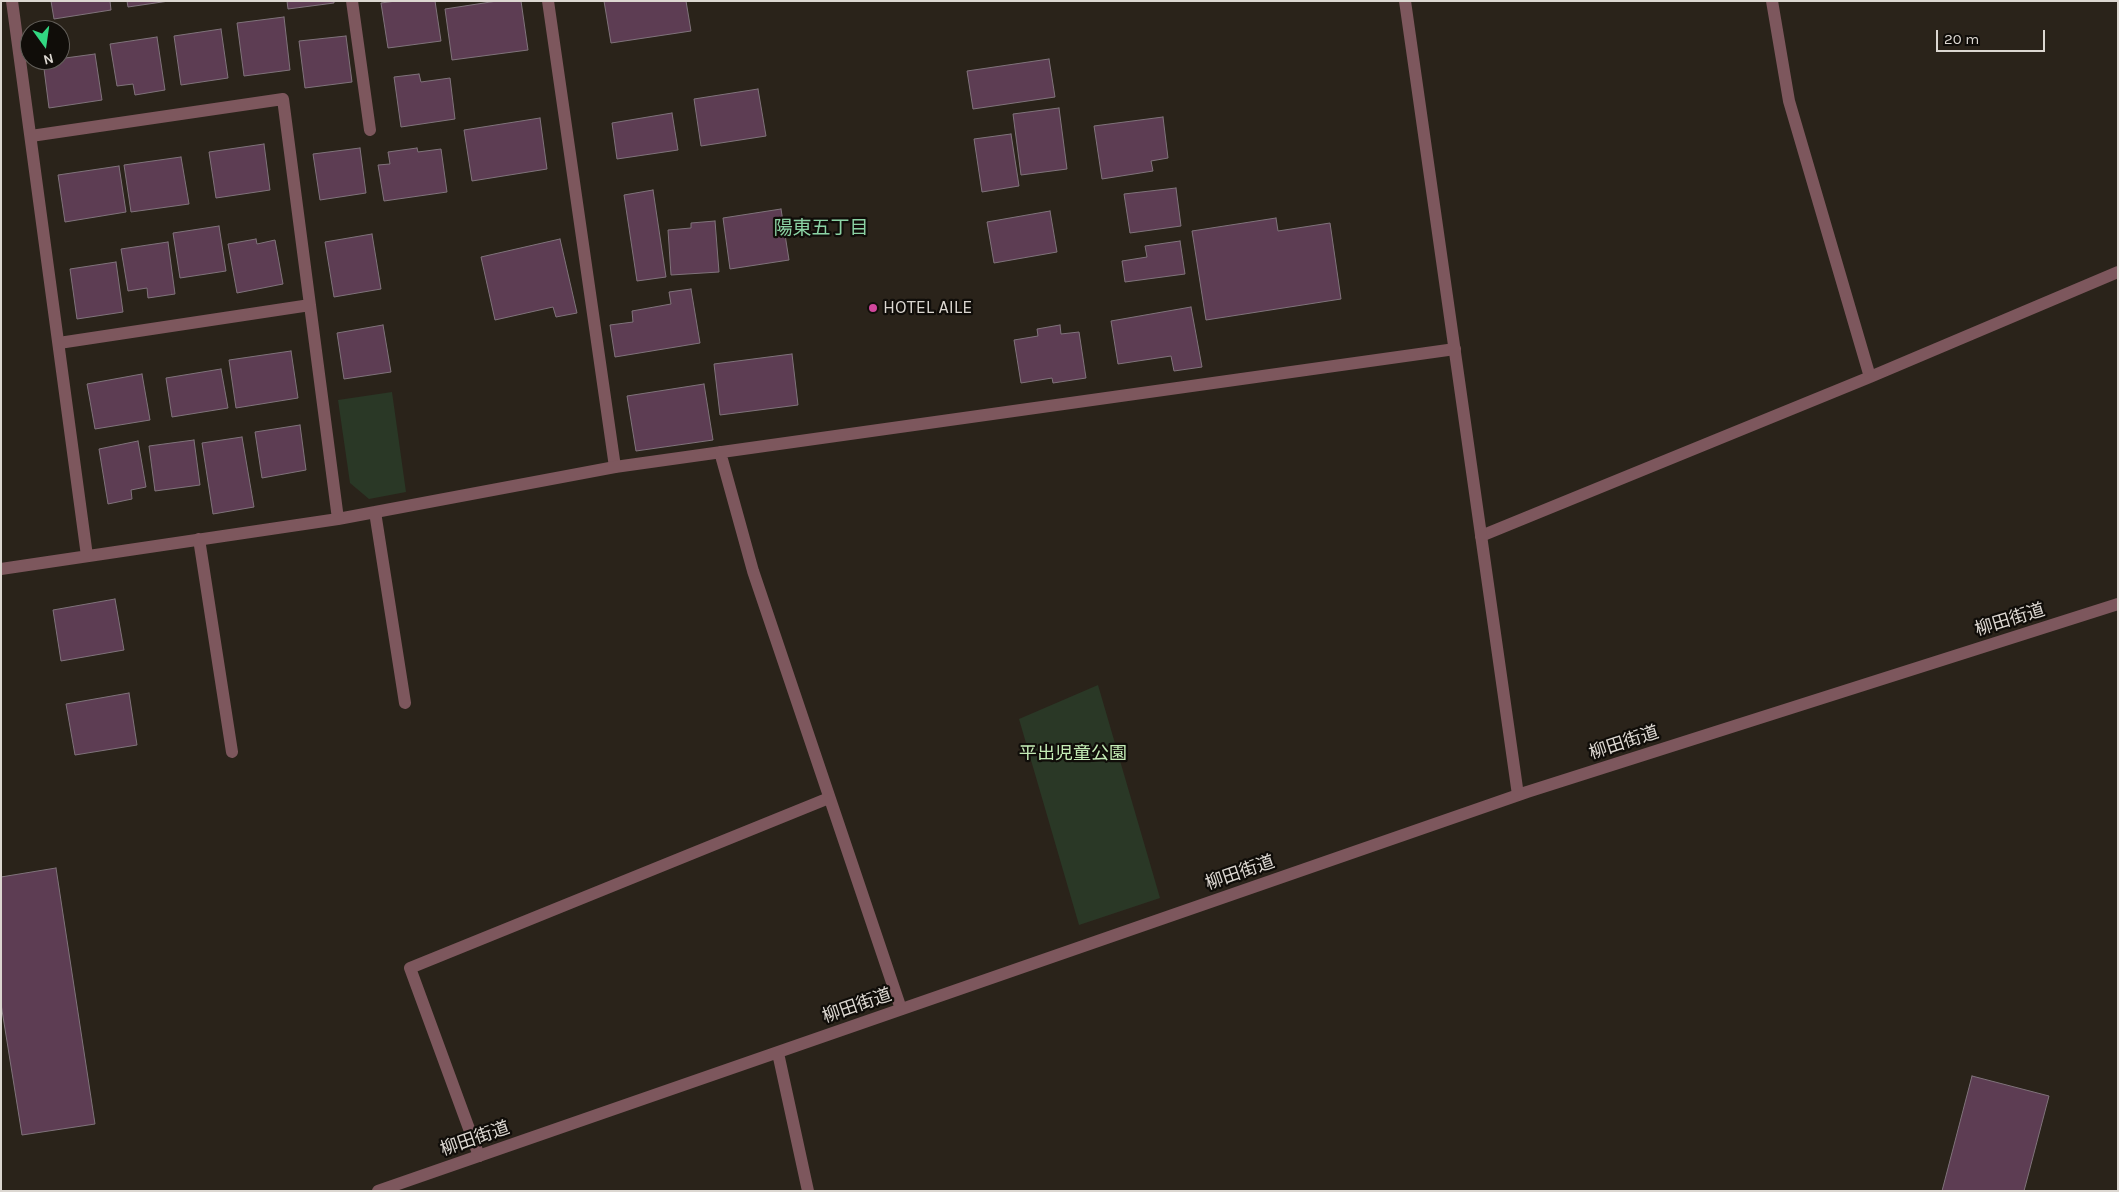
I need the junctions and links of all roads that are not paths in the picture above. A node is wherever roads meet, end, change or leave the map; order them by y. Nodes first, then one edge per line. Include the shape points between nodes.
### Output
1 (12, 1) edge
2 (352, 1) edge
3 (548, 1) edge
4 (1405, 1) edge
5 (1772, 1) edge
6 (370, 130) dead end
7 (31, 136) junction
8 (2118, 272) edge
9 (310, 305) junction
10 (59, 343) junction
11 (1454, 349) junction
12 (1870, 377) junction
13 (720, 452) junction
14 (615, 467) junction
15 (375, 512) junction
16 (338, 519) junction
17 (1481, 536) junction
18 (199, 540) junction
19 (87, 556) junction
20 (1, 569) edge
21 (2118, 604) edge
22 (405, 703) dead end
23 (232, 752) dead end
24 (1518, 795) junction
25 (829, 798) junction
26 (901, 1009) junction
27 (778, 1053) junction
28 (480, 1156) junction
29 (378, 1191) edge
30 (808, 1191) edge

1 - 7 street
2 - 6 street
3 - 14 street
4 - 11 street
5 - 12 street via 1789,101
7 - 9 street via 283,99
7 - 10 street
8 - 12 street
9 - 10 street
9 - 16 street
10 - 19 street
11 - 13 street
11 - 17 street
12 - 17 street
13 - 14 street
13 - 25 street via 753,571
14 - 15 street
15 - 16 street
15 - 22 street
16 - 18 street
17 - 24 street
18 - 19 street
18 - 23 street
19 - 20 street
21 - 24 street, 柳田街道
24 - 26 street, 柳田街道
25 - 26 street
25 - 28 street via 410,968
26 - 27 street, 柳田街道
27 - 28 street, 柳田街道
27 - 30 street
28 - 29 street, 柳田街道

